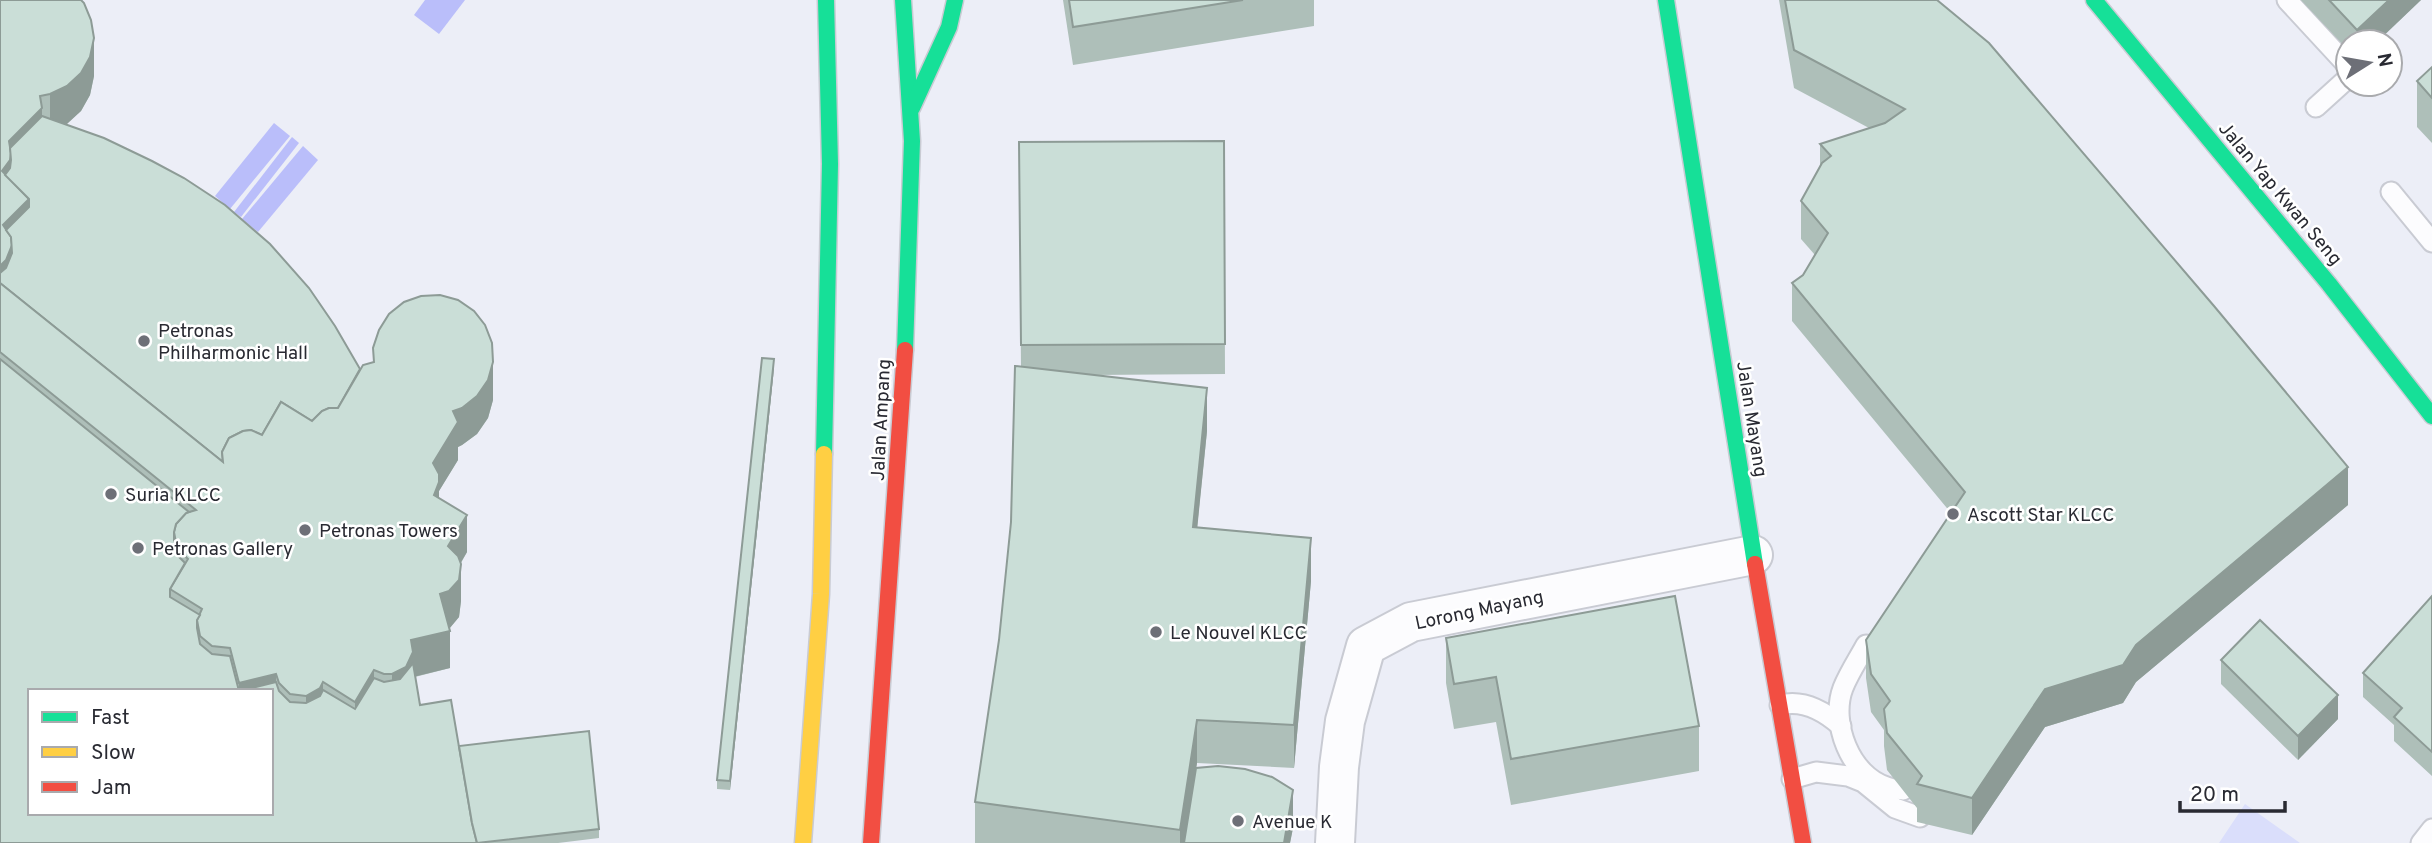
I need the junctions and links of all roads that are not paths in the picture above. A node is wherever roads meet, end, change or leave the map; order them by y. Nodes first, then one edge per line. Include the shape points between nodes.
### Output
1 (826, 0) edge
2 (903, 0) edge
3 (955, 0) edge
4 (1666, 0) edge
5 (2094, 0) edge
6 (2287, 0) edge
7 (2334, 51) edge
8 (2334, 91) edge
9 (2316, 107) dead end
10 (911, 113) junction
11 (2391, 192) dead end
12 (2432, 242) edge
13 (2432, 416) edge
14 (1753, 555) junction
15 (1866, 645) edge
16 (1780, 705) junction
17 (1841, 726) junction
18 (1850, 767) junction
19 (1792, 779) junction
20 (1903, 790) edge
21 (1920, 817) edge
22 (2432, 829) edge
23 (803, 843) edge
24 (871, 843) edge
25 (1335, 843) edge
26 (1803, 843) edge
27 (2421, 843) edge

1 - 23 main road via 830,164 821,594
2 - 10 main road, Jalan Ampang
3 - 10 main road via 949,27
4 - 14 main road, Jalan Mayang
5 - 13 main road, Jalan Yap Kwan Seng
6 - 7 lane
8 - 9 lane
10 - 24 main road, Jalan Ampang via 906,342
11 - 12 lane
14 - 16 main road, Jalan Mayang
14 - 25 street, Lorong Mayang via 1411,622 1366,646 1345,721
15 - 17 lane via 1842,689
16 - 17 lane via 1794,702 1817,709
16 - 19 main road, Jalan Mayang
17 - 18 lane
18 - 19 lane
18 - 20 lane via 1885,787
18 - 21 lane via 1895,808
19 - 26 main road, Jalan Mayang
22 - 27 lane

